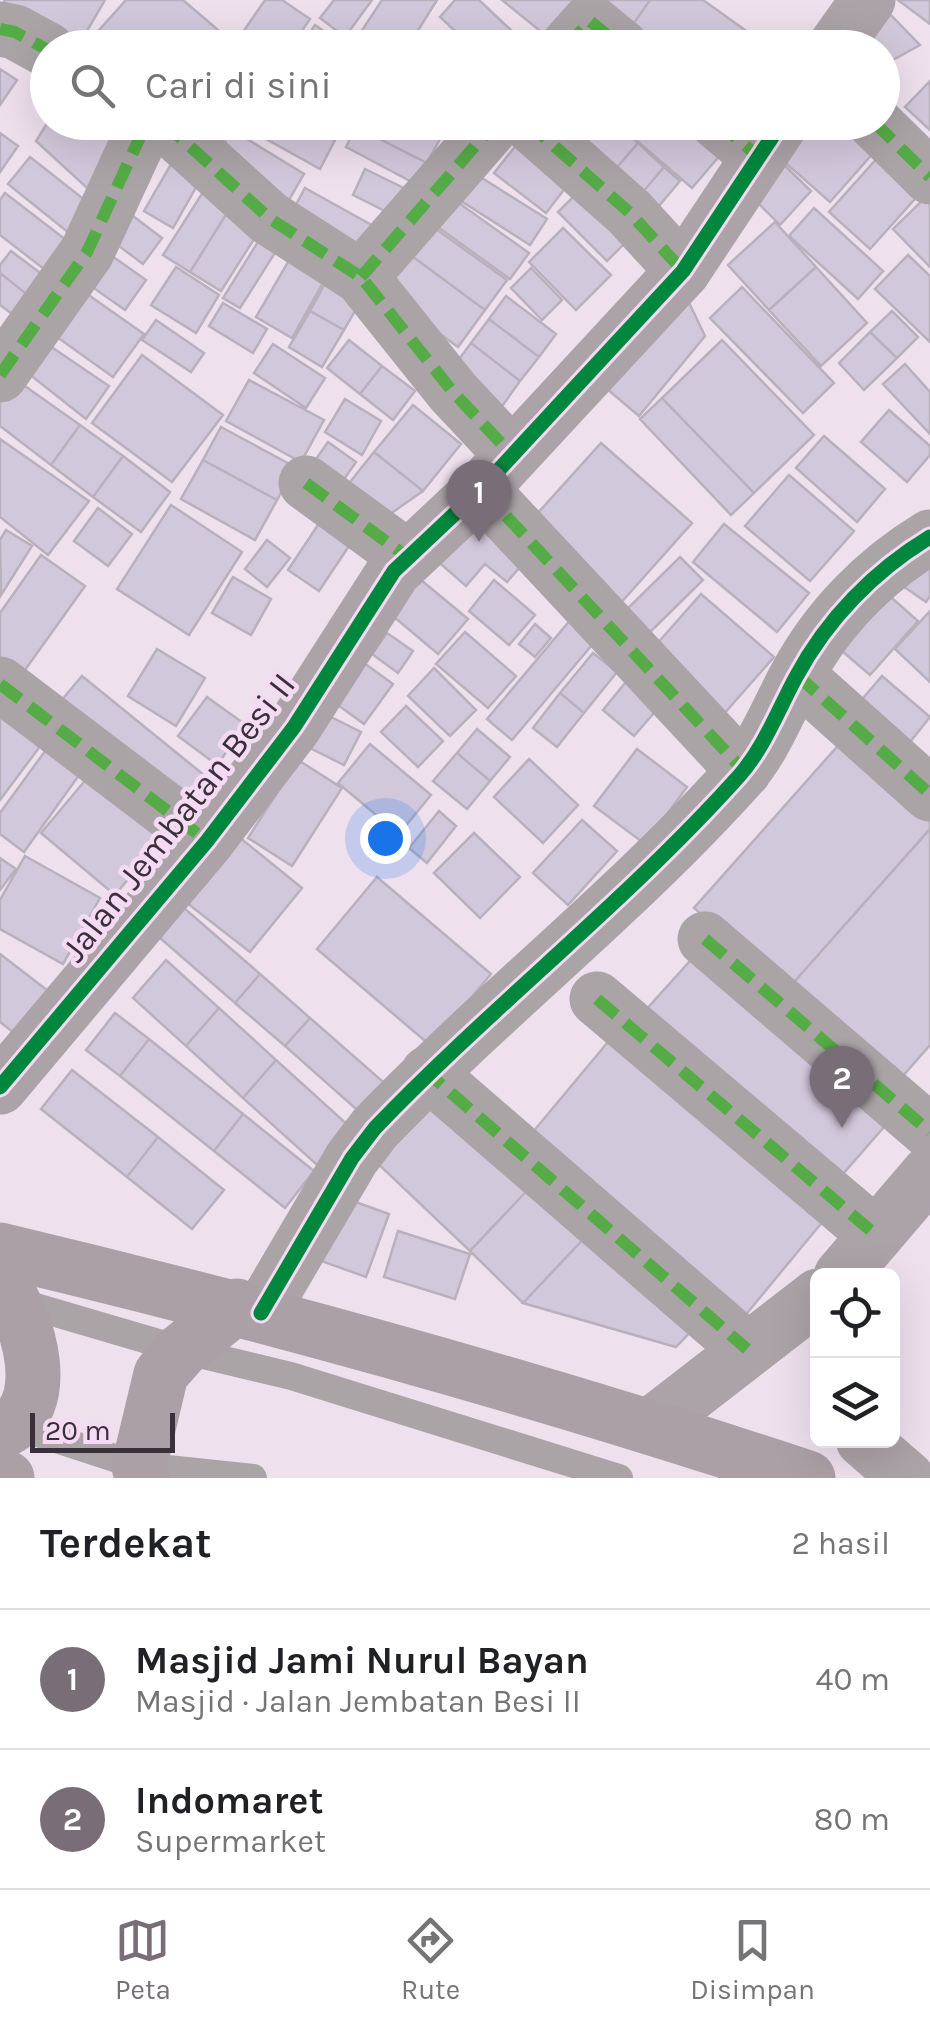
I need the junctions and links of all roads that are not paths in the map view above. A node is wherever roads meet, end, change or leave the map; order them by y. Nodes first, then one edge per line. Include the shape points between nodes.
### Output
1 (868, 0) edge
2 (0, 29) edge
3 (582, 30) edge
4 (601, 30) edge
5 (847, 30) edge
6 (30, 42) edge
7 (138, 140) edge
8 (183, 140) edge
9 (480, 140) edge
10 (547, 140) edge
11 (771, 140) edge
12 (892, 140) edge
13 (930, 177) edge
14 (683, 271) junction
15 (362, 276) junction
16 (0, 375) edge
17 (496, 472) junction
18 (306, 483) dead end
19 (930, 536) edge
20 (406, 556) junction
21 (797, 675) junction
22 (0, 684) edge
23 (744, 771) junction
24 (930, 794) edge
25 (206, 842) junction
26 (704, 939) dead end
27 (597, 999) dead end
28 (428, 1073) junction
29 (0, 1087) edge
30 (930, 1132) edge
31 (930, 1172) edge
32 (876, 1235) junction
33 (0, 1250) edge
34 (848, 1268) edge
35 (5, 1293) edge
36 (810, 1302) edge
37 (249, 1309) junction
38 (747, 1349) junction
39 (182, 1350) junction
40 (650, 1426) junction
41 (4, 1446) edge
42 (872, 1448) edge
43 (141, 1472) edge
44 (253, 1478) edge
45 (619, 1478) edge
46 (808, 1478) edge
47 (907, 1478) edge

1 - 5 street
2 - 6 street
3 - 4 street via 590,21
7 - 16 street via 87,252
8 - 15 street via 269,218
9 - 15 street
10 - 14 street
11 - 14 street, Jalan Jembatan Besi II
12 - 13 street
14 - 17 street, Jalan Jembatan Besi II
15 - 17 street via 454,392
17 - 20 street, Jalan Jembatan Besi II
17 - 23 street
18 - 20 street
19 - 21 street via 890,561 856,595
20 - 25 street, Jalan Jembatan Besi II via 294,728
21 - 23 street
21 - 24 street
22 - 25 street
23 - 28 street via 653,869
25 - 29 street, Jalan Jembatan Besi II
26 - 30 street
27 - 32 street
28 - 37 street via 352,1158
28 - 38 street
31 - 32 street
32 - 34 street
33 - 37 highway
35 - 39 lane
35 - 41 highway via 26,1321 32,1362 28,1405
36 - 38 street
37 - 39 highway
37 - 40 highway
38 - 40 street
39 - 43 highway via 161,1374
39 - 45 lane via 291,1376
40 - 46 highway
41 - 43 lane
42 - 47 street
43 - 44 lane

